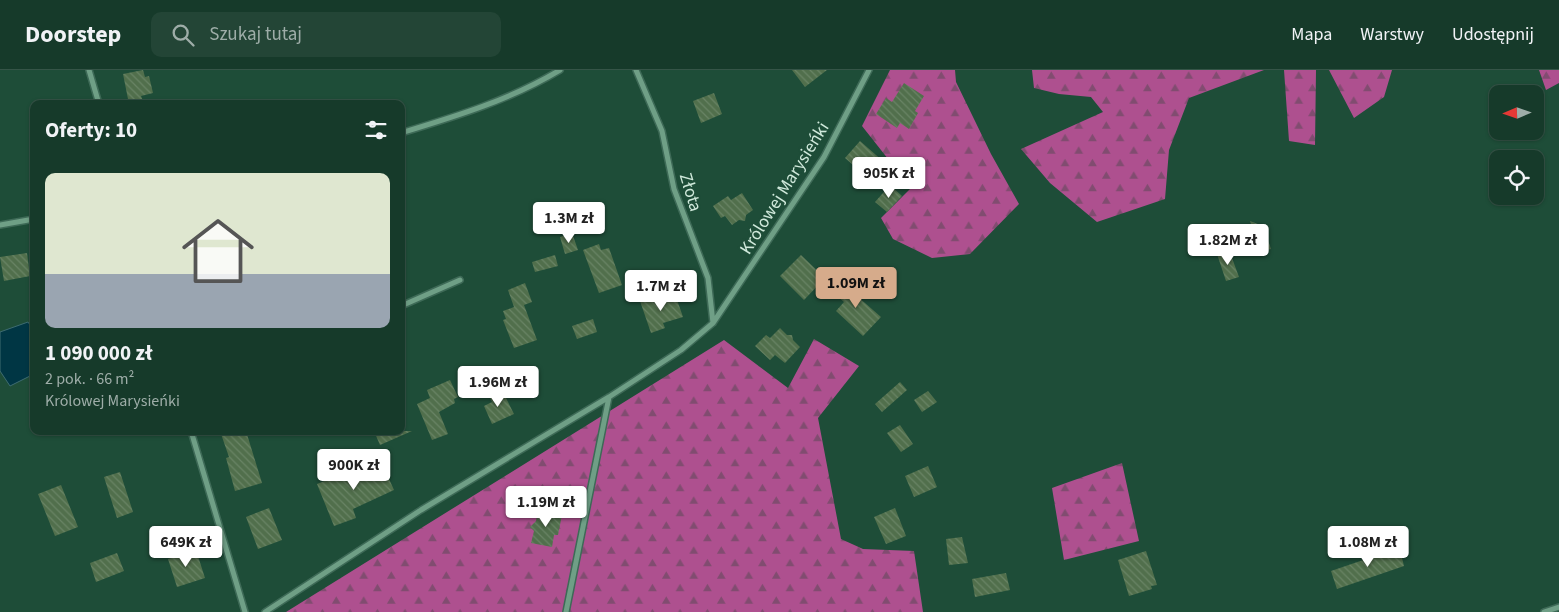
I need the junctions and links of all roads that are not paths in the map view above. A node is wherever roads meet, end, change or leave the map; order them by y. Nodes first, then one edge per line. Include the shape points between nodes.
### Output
1 (89, 70) edge
2 (560, 70) edge
3 (636, 70) edge
4 (869, 70) edge
5 (98, 100) edge
6 (405, 132) edge
7 (30, 220) edge
8 (0, 225) edge
9 (460, 280) dead end
10 (405, 304) edge
11 (713, 323) junction
12 (608, 397) junction
13 (192, 435) edge
14 (1559, 607) edge
15 (244, 612) edge
16 (265, 612) edge
17 (566, 612) edge
18 (1544, 612) edge

1 - 5 street
2 - 6 street via 480,109
3 - 11 street, Złota via 662,131 674,189 708,278
4 - 11 street, Królowej Marysieńki via 819,164
7 - 8 street
9 - 10 street
11 - 12 street, Królowej Marysieńki via 681,350
12 - 16 street, Królowej Marysieńki via 421,510
12 - 17 street
13 - 15 street
14 - 18 street

